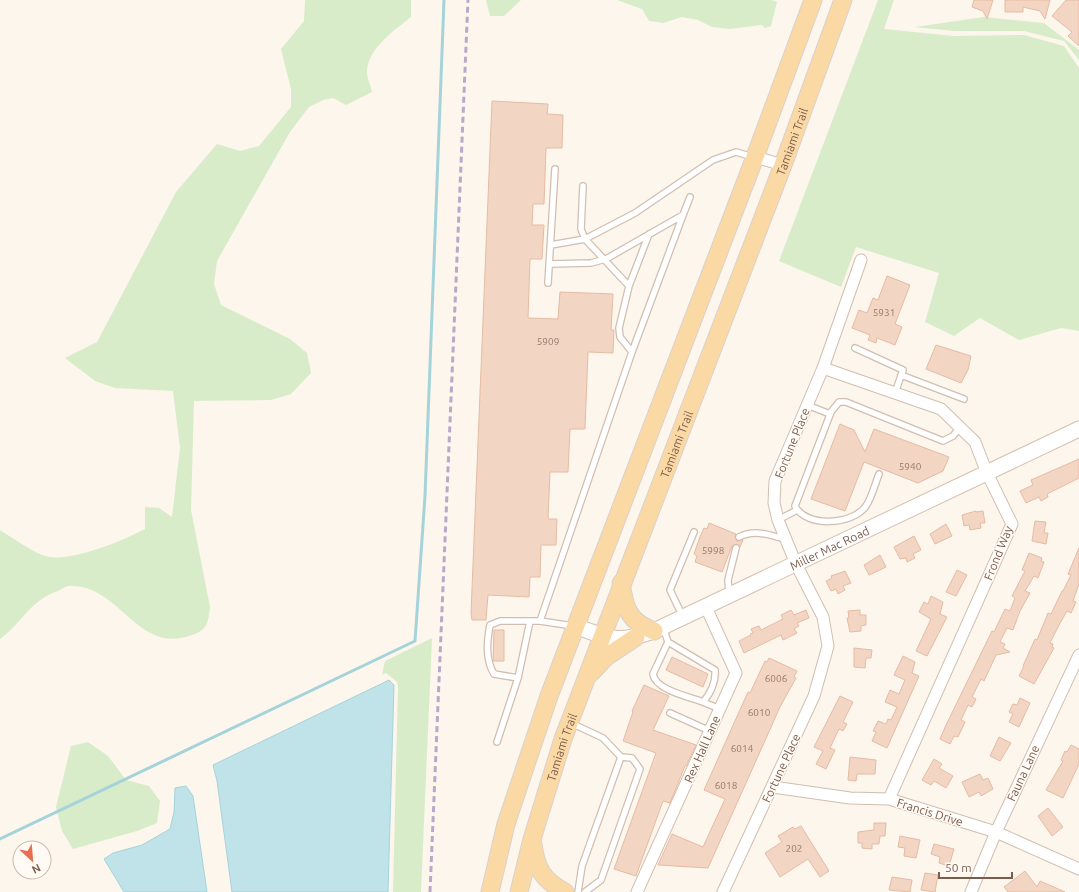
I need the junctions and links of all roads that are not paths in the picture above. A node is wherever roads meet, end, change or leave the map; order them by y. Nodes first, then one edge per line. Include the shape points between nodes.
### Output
1 (813, 0) edge
2 (843, 0) edge
3 (755, 157) junction
4 (783, 165) junction
5 (555, 169) dead end
6 (583, 186) dead end
7 (690, 196) dead end
8 (683, 215) junction
9 (649, 234) junction
10 (585, 239) junction
11 (551, 245) junction
12 (606, 259) junction
13 (861, 260) dead end
14 (550, 264) junction
15 (548, 284) dead end
16 (629, 286) junction
17 (855, 348) dead end
18 (632, 352) junction
19 (822, 368) junction
20 (901, 375) junction
21 (895, 393) junction
22 (964, 399) dead end
23 (807, 405) junction
24 (830, 414) junction
25 (960, 427) junction
26 (1079, 429) edge
27 (987, 473) junction
28 (880, 474) dead end
29 (797, 510) junction
30 (778, 520) junction
31 (694, 532) dead end
32 (740, 537) dead end
33 (786, 539) junction
34 (736, 548) dead end
35 (796, 564) junction
36 (621, 583) junction
37 (729, 596) junction
38 (706, 607) junction
39 (683, 618) junction
40 (530, 621) junction
41 (540, 621) junction
42 (575, 626) junction
43 (658, 629) junction
44 (601, 636) junction
45 (636, 637) junction
46 (668, 642) junction
47 (1079, 655) edge
48 (518, 678) junction
49 (585, 679) junction
50 (703, 702) junction
51 (720, 709) junction
52 (670, 713) dead end
53 (569, 722) junction
54 (710, 731) junction
55 (497, 742) dead end
56 (621, 757) junction
57 (773, 787) junction
58 (889, 800) junction
59 (996, 832) junction
60 (532, 839) junction
61 (1079, 869) edge
62 (490, 892) edge
63 (519, 892) edge
64 (565, 892) edge
65 (578, 892) edge
66 (585, 892) edge
67 (637, 892) edge
68 (723, 892) edge
69 (971, 892) edge

1 - 3 main road
2 - 4 main road, Tamiami Trail
3 - 4 street
3 - 10 lane via 736,152 713,160 635,213
3 - 42 main road
4 - 36 main road, Tamiami Trail
5 - 11 lane
6 - 10 lane via 582,229
7 - 8 lane
8 - 9 lane
8 - 18 lane
9 - 12 lane
9 - 16 lane
10 - 11 lane
10 - 12 lane via 594,251
11 - 14 lane
12 - 14 lane via 591,263
12 - 16 lane
13 - 19 street, Fortune Place
14 - 15 lane
16 - 18 lane via 619,328 620,337
17 - 20 lane via 902,370
18 - 41 lane
19 - 21 street, Frond Way
19 - 23 street, Fortune Place
20 - 21 lane
20 - 22 lane
21 - 25 street, Frond Way via 941,409
23 - 24 lane
23 - 30 street, Fortune Place via 775,481 774,503
24 - 25 lane via 839,402 846,402 943,441 953,436
24 - 29 lane via 795,506
25 - 27 street, Frond Way via 975,442
26 - 27 street, Miller Mac Road
27 - 35 street, Miller Mac Road
27 - 58 street, Frond Way via 1012,524
28 - 29 lane via 866,507 850,518 834,522 808,518
29 - 30 lane
30 - 33 street, Fortune Place
31 - 39 lane via 670,590
32 - 33 lane via 749,532
33 - 35 street, Fortune Place
34 - 37 lane via 728,580
35 - 37 street, Miller Mac Road
35 - 57 street, Fortune Place via 823,617 828,646 814,696
36 - 43 main road via 624,602 634,621 641,626
36 - 44 main road, Tamiami Trail
37 - 38 street, Miller Mac Road
38 - 39 street, Miller Mac Road
38 - 51 street, Rex Hall Lane via 736,673
39 - 43 street, Miller Mac Road
40 - 41 lane
40 - 48 lane
40 - 48 lane via 500,621 490,625 487,646 489,666 494,674
41 - 42 lane
42 - 44 street, Miller Mac Road
42 - 62 main road via 526,761 506,824
43 - 45 street, Miller Mac Road
43 - 46 lane
44 - 45 street, Miller Mac Road via 621,640
44 - 49 main road, Tamiami Trail
45 - 49 main road via 606,656
46 - 50 lane via 714,670 716,677 708,697
46 - 50 lane via 653,674 654,679 661,687
47 - 59 street, Fauna Lane
48 - 55 lane
49 - 53 main road, Tamiami Trail
50 - 51 lane
51 - 54 street, Rex Hall Lane
52 - 54 lane
53 - 56 lane via 603,738
53 - 60 main road, Tamiami Trail
54 - 67 street, Rex Hall Lane
56 - 65 lane via 582,866
56 - 66 lane via 632,758 640,769 601,880
57 - 58 street, Francis Drive via 850,798
57 - 68 street, Fortune Place
58 - 59 street, Francis Drive
59 - 61 street, Francis Drive
59 - 69 street, Fauna Lane
60 - 63 main road, Tamiami Trail
60 - 64 main road via 537,866 542,875 553,886

